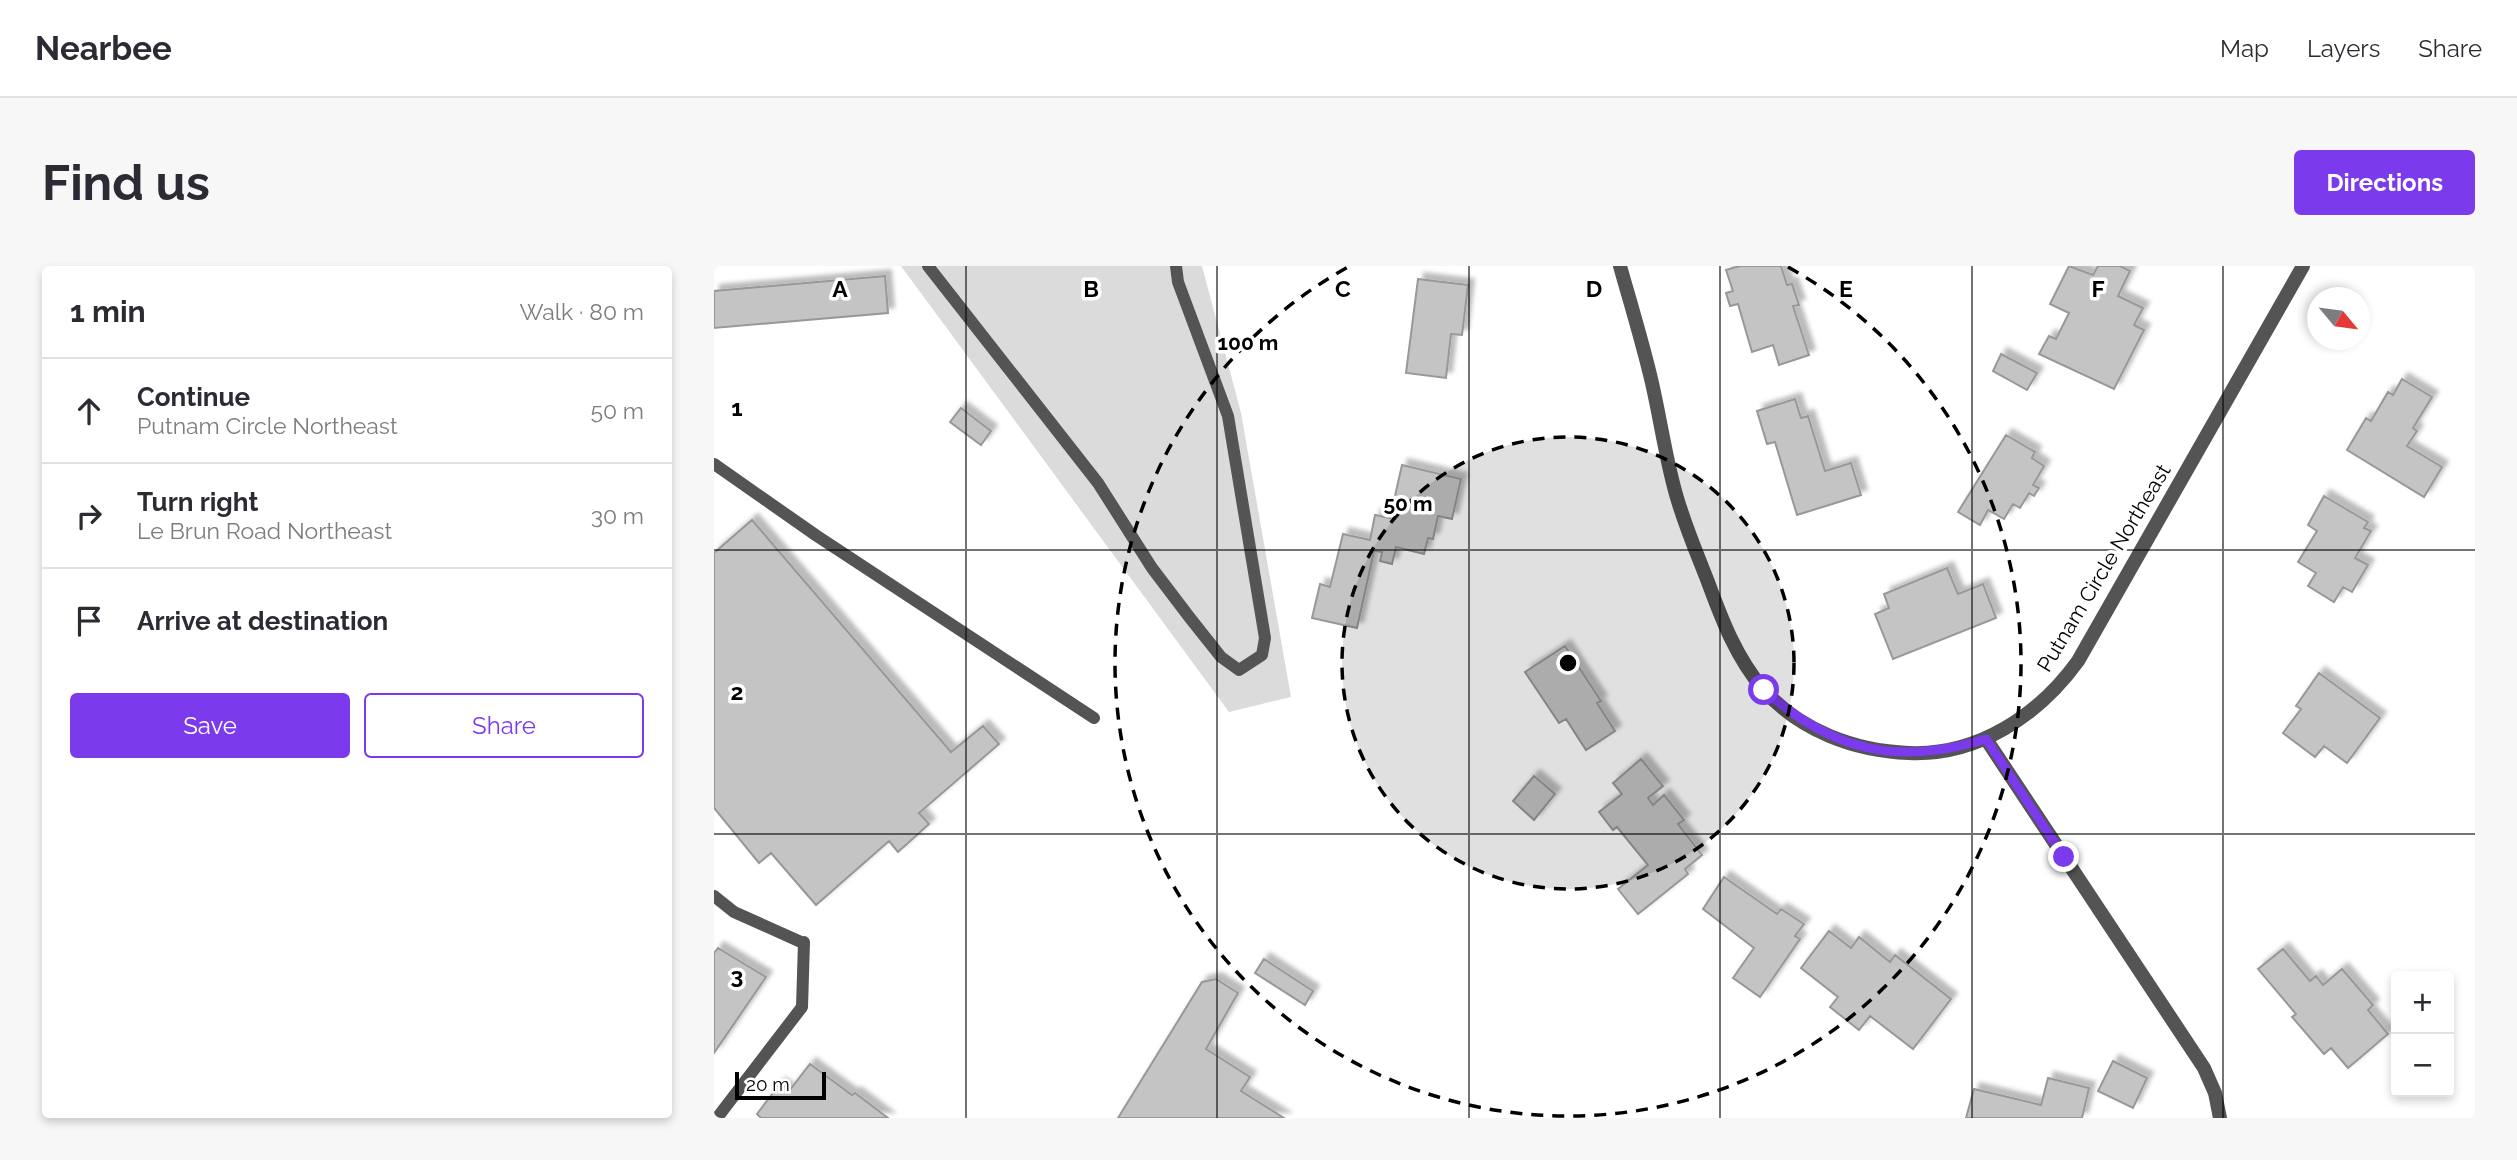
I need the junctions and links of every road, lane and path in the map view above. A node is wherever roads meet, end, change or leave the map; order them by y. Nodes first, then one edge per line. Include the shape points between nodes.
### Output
1 (928, 266) edge
2 (1177, 266) edge
3 (1620, 266) edge
4 (2304, 266) edge
5 (714, 464) edge
6 (1094, 718) dead end
7 (1986, 739) junction
8 (714, 896) edge
9 (717, 1118) edge
10 (2220, 1118) edge

1 - 2 lane via 1098,484 1190,618 1221,657 1239,670 1262,655 1265,638 1228,416 1178,282
3 - 7 street, Putnam Circle Northeast via 1652,382 1674,489 1724,626 1756,680 1790,714 1849,744 1921,753
4 - 7 street, Putnam Circle Northeast via 2078,661 2038,708
5 - 6 lane
7 - 10 street via 2204,1068
8 - 9 lane via 734,912 802,942 802,1007

